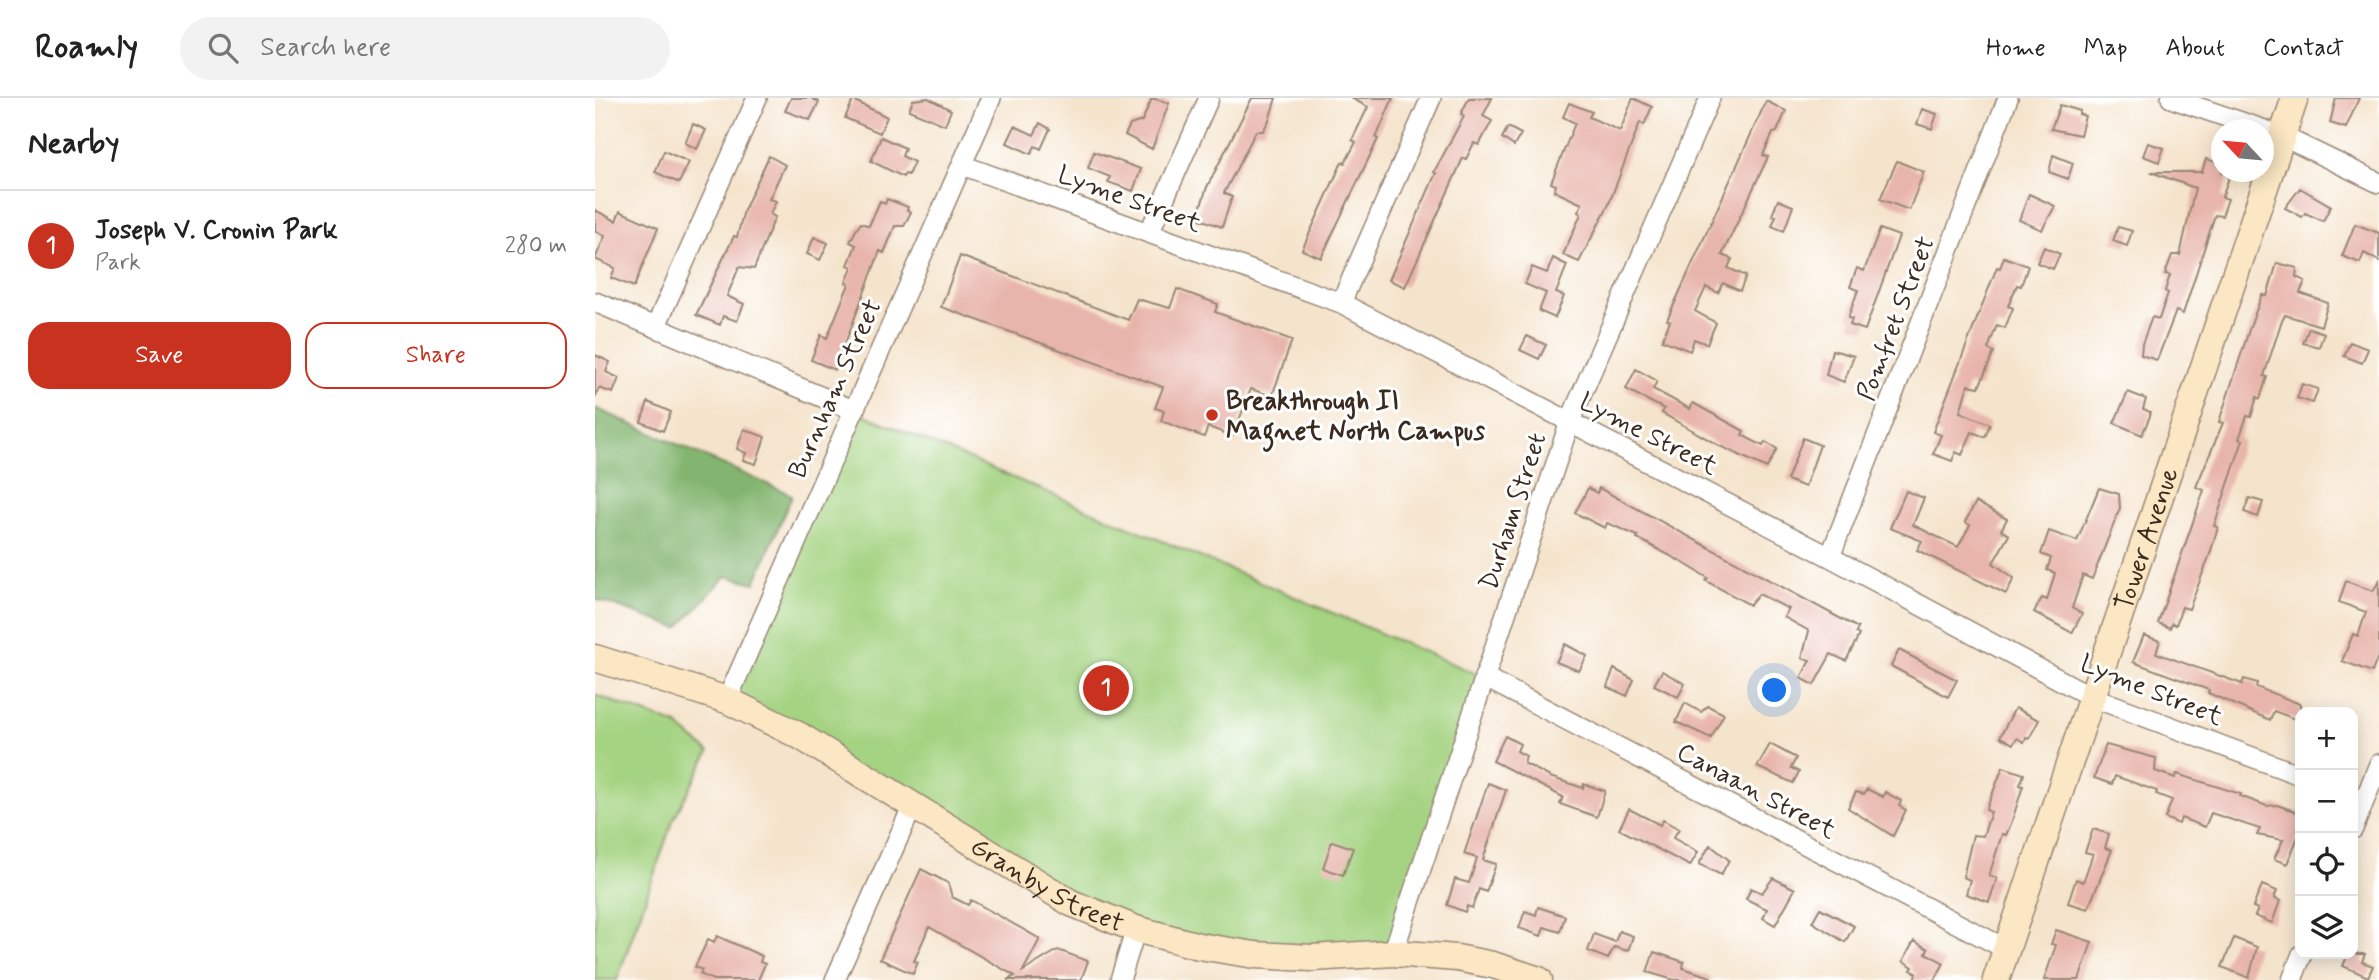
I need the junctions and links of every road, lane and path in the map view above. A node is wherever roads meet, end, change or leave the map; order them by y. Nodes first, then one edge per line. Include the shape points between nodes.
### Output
1 (757, 98) edge
2 (991, 98) edge
3 (1209, 98) edge
4 (1431, 98) edge
5 (1710, 98) edge
6 (2008, 98) edge
7 (2171, 98) edge
8 (2295, 98) edge
9 (2282, 136) junction
10 (962, 165) junction
11 (2379, 183) edge
12 (1149, 233) junction
13 (595, 302) edge
14 (1341, 303) junction
15 (656, 326) junction
16 (853, 410) junction
17 (1570, 421) junction
18 (1830, 556) junction
19 (595, 658) edge
20 (1484, 677) junction
21 (2092, 697) junction
22 (727, 700) junction
23 (2379, 764) edge
24 (2295, 773) edge
25 (2366, 799) edge
26 (913, 805) junction
27 (2358, 817) edge
28 (1136, 929) junction
29 (2006, 949) junction
30 (1393, 953) junction
31 (2300, 959) edge
32 (835, 980) edge
33 (1120, 980) edge
34 (1539, 980) edge
35 (1996, 980) edge
36 (2292, 980) edge

1 - 15 street
2 - 10 street, Burnham Street
3 - 12 street
4 - 14 street
5 - 17 street, Durham Street
6 - 18 street, Pomfret Street
7 - 9 street
8 - 9 main road, Tower Avenue
9 - 11 street
9 - 21 main road, Tower Avenue
10 - 12 street, Lyme Street
10 - 16 street, Burnham Street
12 - 14 street, Lyme Street
13 - 15 street
14 - 17 street, Lyme Street
15 - 16 street
16 - 22 street, Burnham Street
17 - 18 street, Lyme Street
17 - 20 street, Durham Street
18 - 21 street, Lyme Street
19 - 22 main road, Granby Street
20 - 29 street, Canaan Street
20 - 30 street, Durham Street
21 - 24 street, Lyme Street
21 - 29 main road, Tower Avenue
22 - 26 main road, Granby Street via 800,736
23 - 25 street
25 - 27 street
26 - 28 main road, Granby Street via 1071,903
26 - 32 street
28 - 30 main road, Granby Street via 1255,955 1313,958
28 - 33 street
29 - 35 main road, Tower Avenue
30 - 34 main road, Granby Street via 1457,958
31 - 36 street

